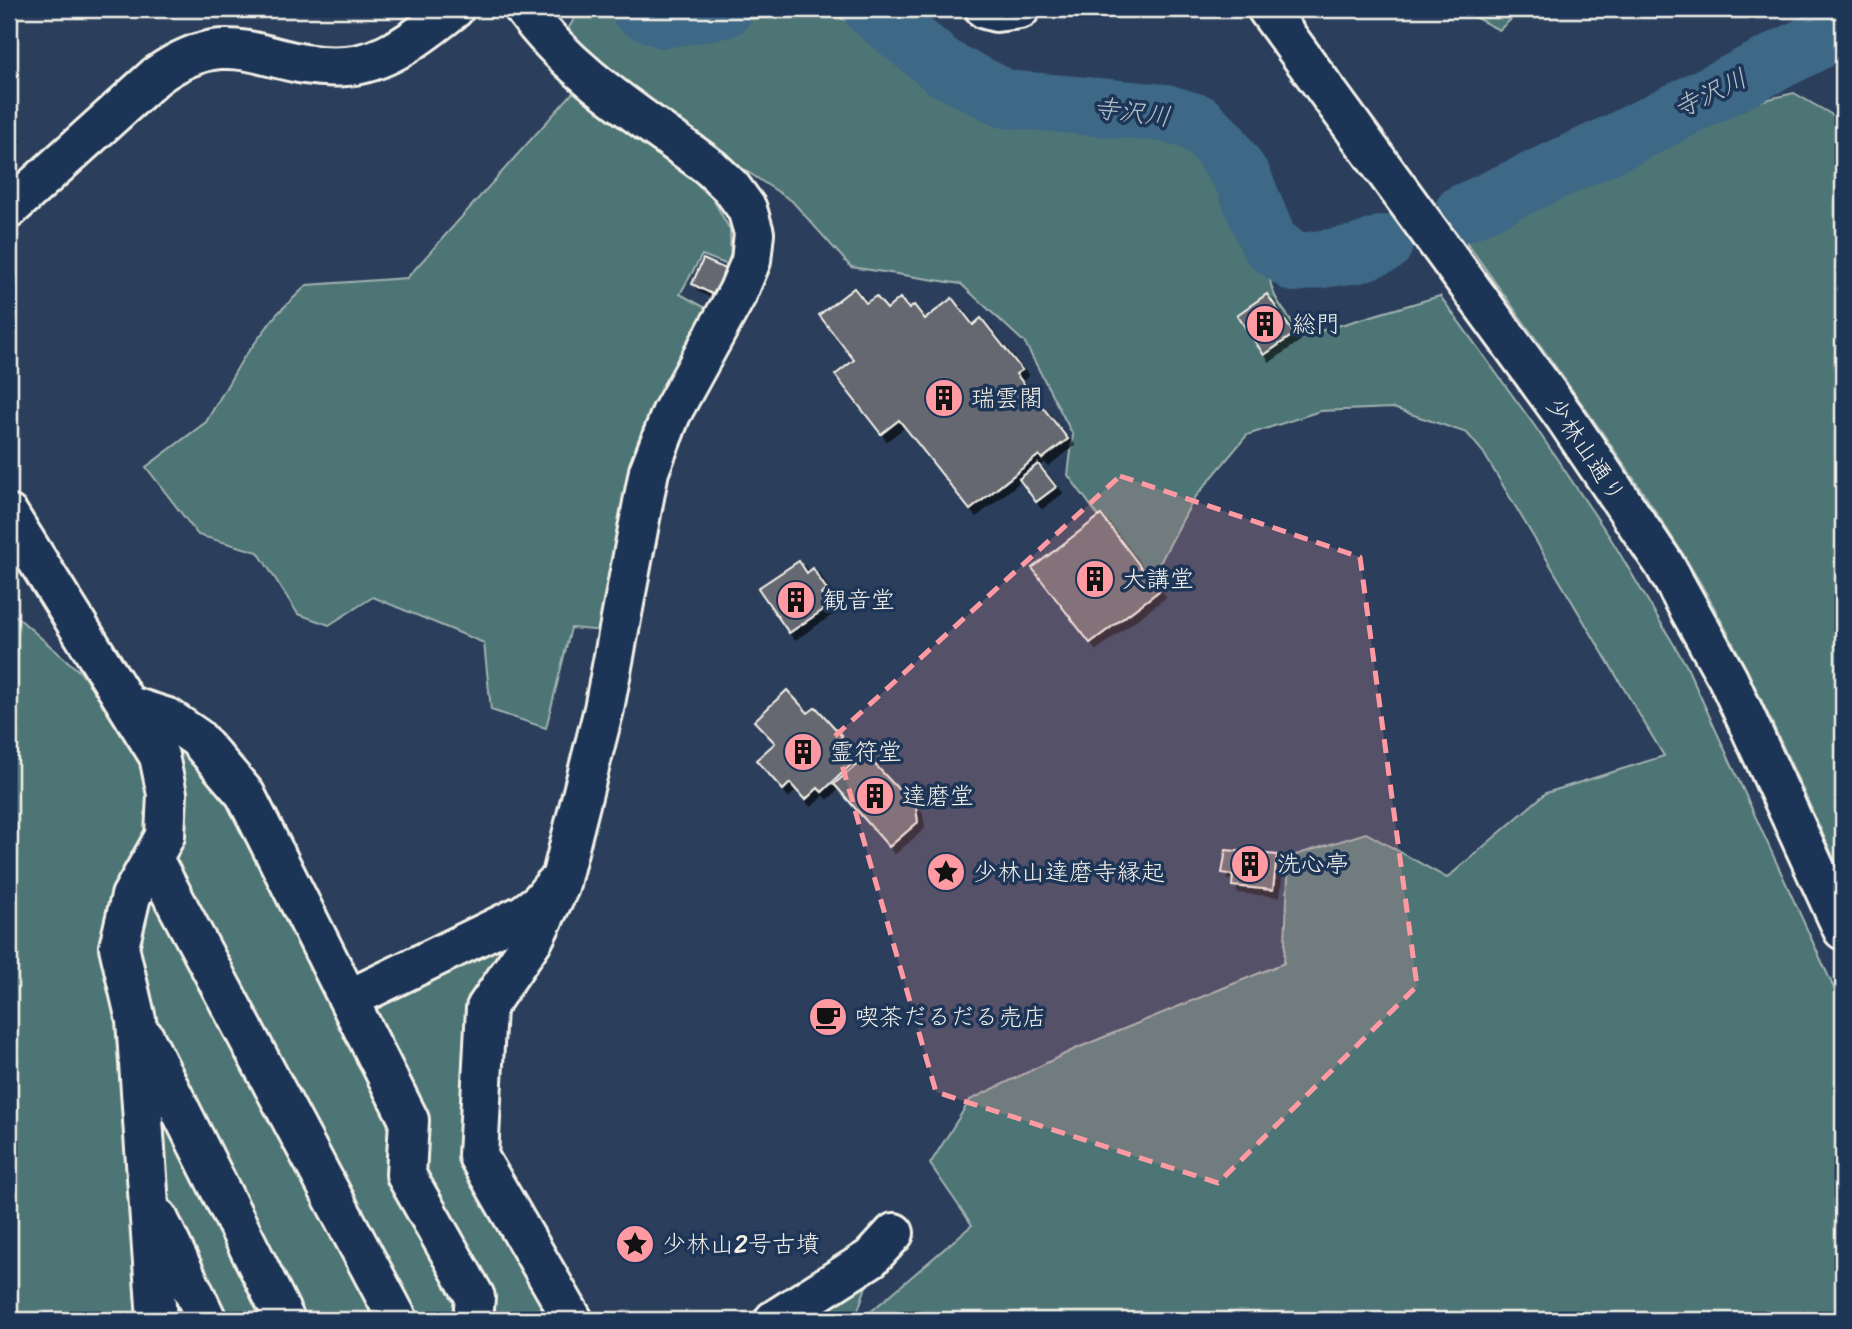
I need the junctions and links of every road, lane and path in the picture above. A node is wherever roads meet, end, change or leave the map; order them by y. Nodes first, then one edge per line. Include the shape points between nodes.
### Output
1 (454, 9) edge
2 (524, 9) edge
3 (985, 9) edge
4 (1020, 9) edge
5 (1267, 9) edge
6 (9, 209) edge
7 (9, 515) edge
8 (130, 706) junction
9 (153, 859) junction
10 (566, 861) junction
11 (1843, 930) edge
12 (349, 999) junction
13 (136, 1020) junction
14 (150, 1204) junction
15 (894, 1233) dead end
16 (157, 1320) edge
17 (206, 1320) edge
18 (285, 1320) edge
19 (398, 1320) edge
20 (473, 1320) edge
21 (573, 1320) edge
22 (774, 1320) edge

1 - 6 street via 405,45 348,66 318,66 239,49 197,52 156,76
2 - 10 street via 573,65 732,187 747,209 754,233 751,261 738,292 671,414 649,471 604,709
3 - 4 street
5 - 11 street, 少林山通り via 1564,416 1664,564 1728,679
7 - 8 street
8 - 9 street via 159,756 167,794 165,836
8 - 12 street via 168,718 197,738 245,794
9 - 13 street via 131,896 119,947
9 - 19 street
10 - 12 street via 552,888 524,914
10 - 21 street via 534,939 486,1008 478,1156
12 - 20 street via 409,1120 406,1175 475,1297
13 - 14 street
13 - 18 street
14 - 16 street
14 - 17 street
15 - 22 street via 871,1258

